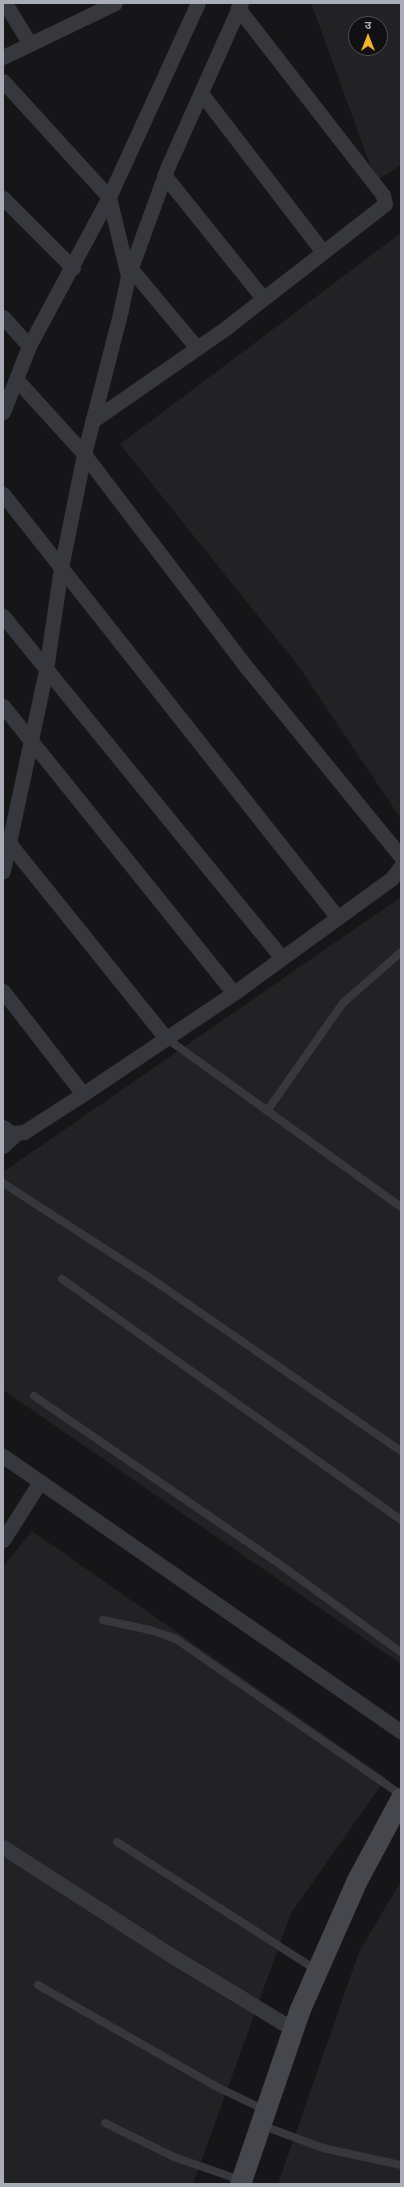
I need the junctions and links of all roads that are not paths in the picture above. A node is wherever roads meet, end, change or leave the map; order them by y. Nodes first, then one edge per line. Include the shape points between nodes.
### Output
1 (5, 3) edge
2 (198, 3) edge
3 (107, 5) edge
4 (239, 6) edge
5 (30, 44) junction
6 (3, 57) edge
7 (3, 81) edge
8 (201, 93) junction
9 (164, 175) junction
10 (109, 197) junction
11 (3, 198) edge
12 (323, 252) junction
13 (73, 268) junction
14 (129, 273) junction
15 (263, 298) junction
16 (3, 317) edge
17 (29, 346) junction
18 (197, 348) junction
19 (18, 380) junction
20 (3, 412) edge
21 (92, 421) junction
22 (84, 454) junction
23 (3, 494) edge
24 (61, 568) junction
25 (3, 616) edge
26 (46, 670) junction
27 (3, 706) edge
28 (30, 741) junction
29 (6, 839) edge
30 (401, 857) edge
31 (401, 866) edge
32 (3, 871) edge
33 (338, 918) junction
34 (401, 952) edge
35 (282, 958) junction
36 (3, 991) edge
37 (234, 993) junction
38 (166, 1038) junction
39 (83, 1094) junction
40 (267, 1111) junction
41 (3, 1128) edge
42 (17, 1134) junction
43 (3, 1146) edge
44 (3, 1183) edge
45 (401, 1207) edge
46 (62, 1279) dead end
47 (34, 1396) dead end
48 (401, 1451) edge
49 (3, 1456) edge
50 (40, 1482) junction
51 (401, 1520) edge
52 (3, 1540) edge
53 (103, 1620) dead end
54 (401, 1652) edge
55 (401, 1732) edge
56 (401, 1797) edge
57 (117, 1842) dead end
58 (3, 1847) edge
59 (317, 1971) junction
60 (38, 1985) dead end
61 (293, 2029) junction
62 (263, 2118) junction
63 (105, 2123) dead end
64 (401, 2165) edge
65 (241, 2182) edge

1 - 5 street
2 - 10 street
3 - 5 street
4 - 8 street
4 - 12 street via 385,200 380,210
5 - 6 street
7 - 10 street
8 - 9 street
8 - 12 street
9 - 14 street
9 - 15 street
10 - 13 street
10 - 14 street
11 - 13 street
12 - 15 street
13 - 17 street
14 - 18 street
14 - 21 street
15 - 18 street
16 - 17 street
17 - 19 street
18 - 21 street
19 - 20 street
19 - 22 street
21 - 22 street
22 - 24 street
22 - 30 street via 247,668
23 - 24 street
24 - 26 street
24 - 33 street
25 - 26 street
26 - 28 street
26 - 35 street
27 - 28 street
28 - 29 street
28 - 37 street
29 - 32 street
29 - 38 street
31 - 33 street via 392,878
33 - 35 street
34 - 40 lane via 343,1003
35 - 37 street
36 - 39 street
37 - 38 street
38 - 39 street
38 - 40 lane
39 - 42 street via 28,1130
40 - 45 lane
41 - 42 street
42 - 43 street
44 - 48 lane via 156,1282
46 - 51 lane
47 - 54 lane via 282,1566
49 - 50 street
50 - 52 street
50 - 55 street
53 - 56 lane via 150,1630 176,1639
56 - 59 main road via 357,1880
57 - 59 lane
58 - 61 street via 174,1957
59 - 61 main road
60 - 62 lane via 215,2086
61 - 62 main road
62 - 64 lane via 323,2148
62 - 65 main road
63 - 65 lane via 174,2158

